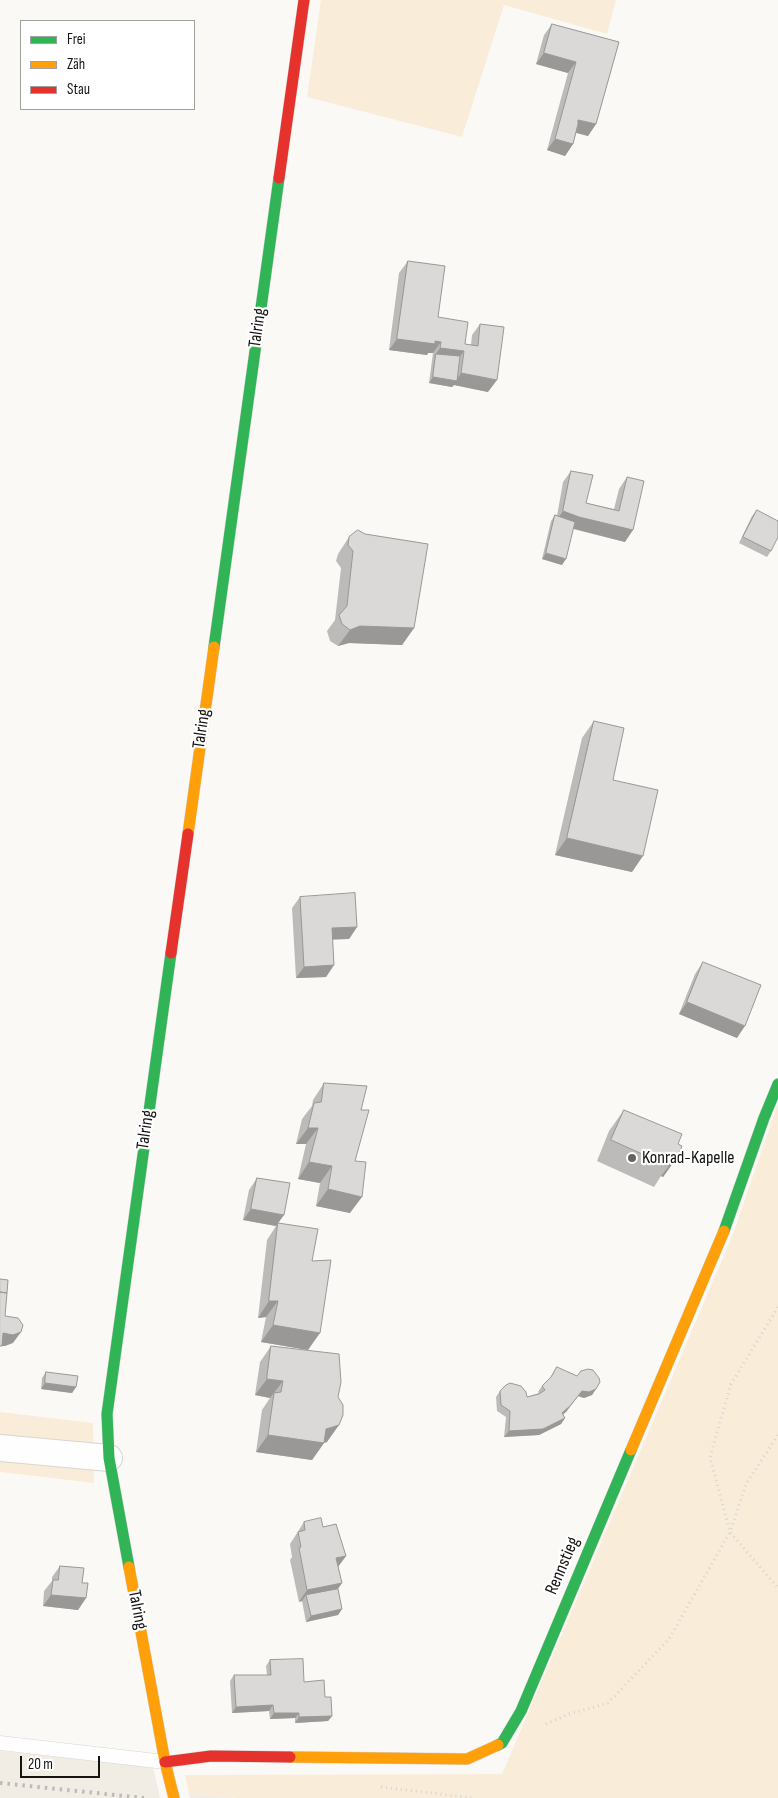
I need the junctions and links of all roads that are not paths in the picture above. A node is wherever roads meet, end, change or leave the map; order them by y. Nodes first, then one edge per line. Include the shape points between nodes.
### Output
1 (304, 0) edge
2 (778, 1084) edge
3 (0, 1448) edge
4 (109, 1458) junction
5 (0, 1743) edge
6 (165, 1762) junction
7 (174, 1798) edge

1 - 4 street, Talring via 107,1414
2 - 6 street, Rennstieg via 726,1227 521,1711 502,1743 467,1759 211,1756
3 - 4 street
4 - 6 street, Talring
5 - 6 lane
6 - 7 street, Talring

